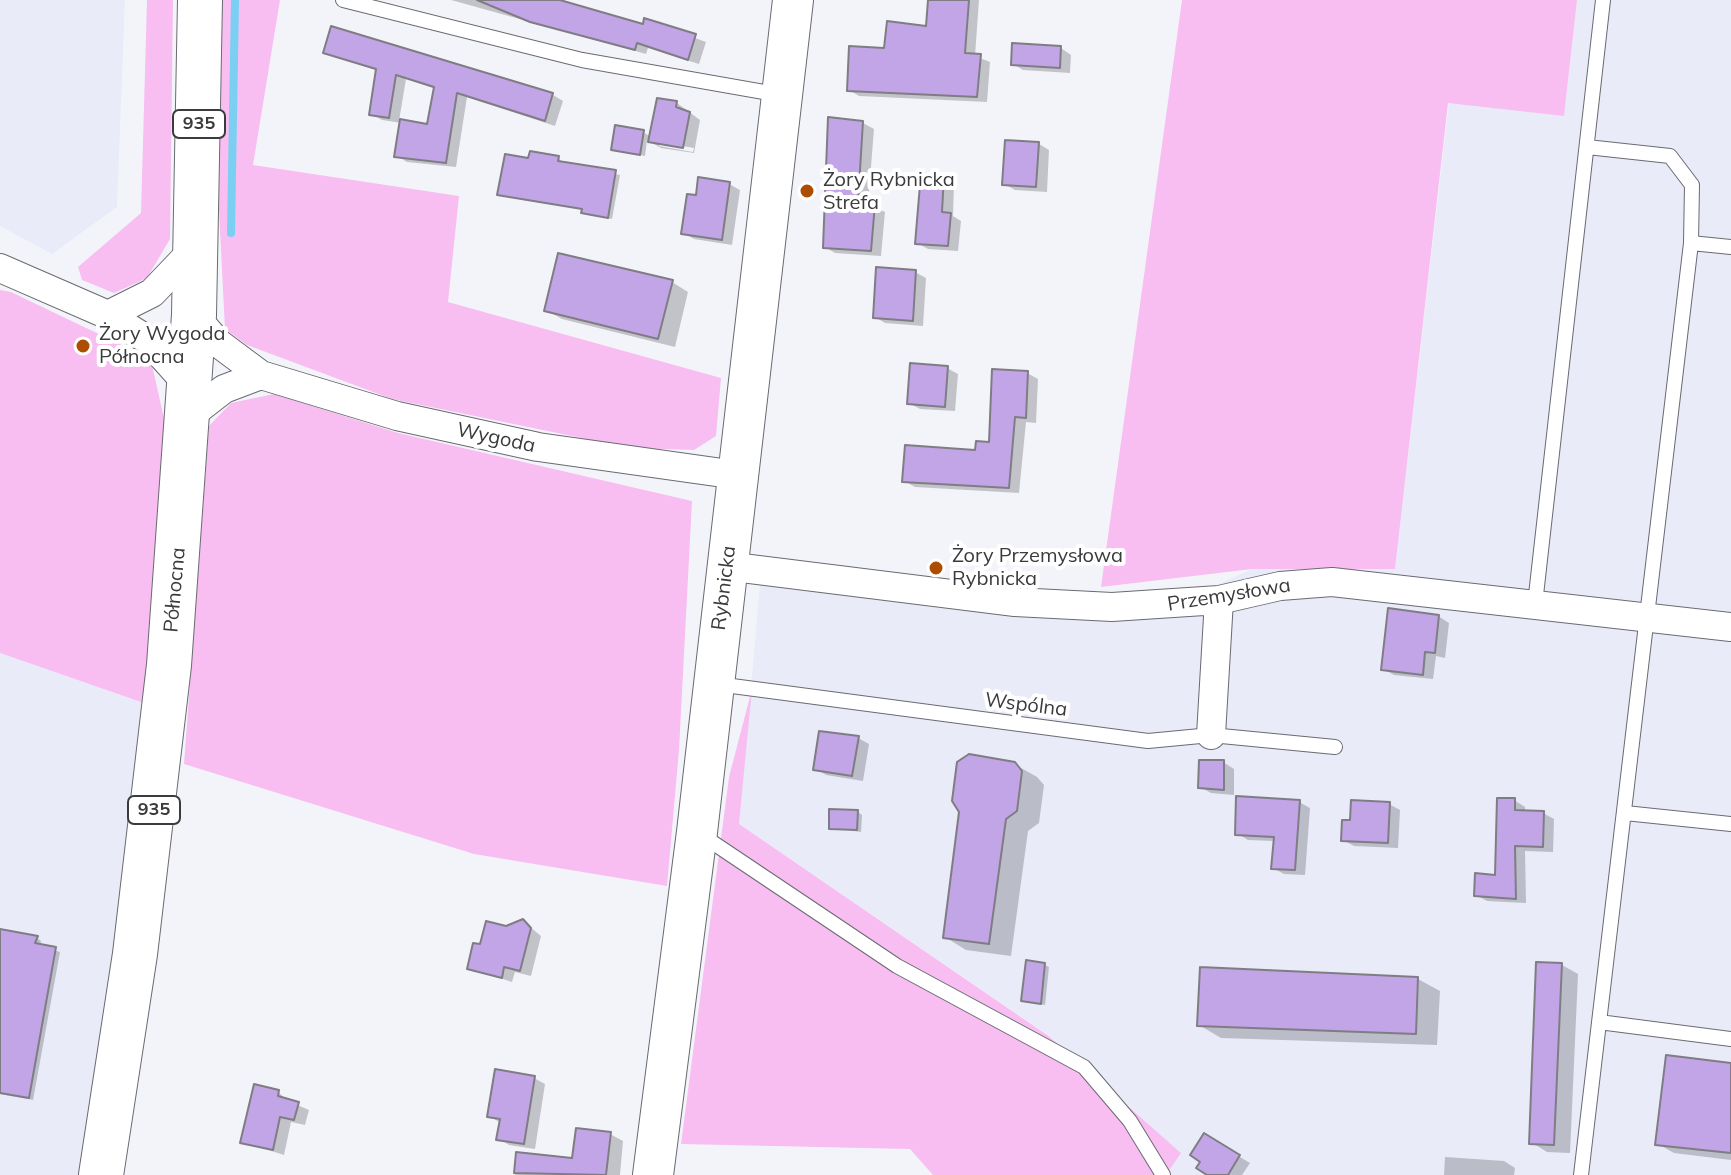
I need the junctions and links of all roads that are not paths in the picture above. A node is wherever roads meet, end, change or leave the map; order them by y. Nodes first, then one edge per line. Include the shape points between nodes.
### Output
1 (200, 0) edge
2 (343, 0) edge
3 (793, 0) edge
4 (1603, 0) edge
5 (781, 95) junction
6 (1587, 147) junction
7 (1691, 243) junction
8 (196, 247) junction
9 (1731, 247) edge
10 (0, 268) edge
11 (108, 315) junction
12 (194, 315) junction
13 (261, 375) junction
14 (189, 402) junction
15 (737, 475) junction
16 (726, 566) junction
17 (1219, 600) junction
18 (1535, 604) junction
19 (1648, 617) junction
20 (1731, 627) edge
21 (713, 684) junction
22 (1211, 735) junction
23 (1335, 747) dead end
24 (1625, 813) junction
25 (1731, 824) edge
26 (697, 832) junction
27 (1599, 1022) junction
28 (1731, 1039) edge
29 (101, 1175) edge
30 (653, 1175) edge
31 (1163, 1175) edge
32 (1581, 1175) edge

1 - 8 main road, Północna / 935
2 - 5 lane via 582,60
3 - 5 street, Rybnicka
4 - 6 lane
5 - 15 street, Rybnicka
6 - 7 lane via 1670,156 1692,185
6 - 18 lane
7 - 9 lane
7 - 19 lane
8 - 11 street via 152,293
8 - 12 main road, Północna / 935
10 - 11 street
11 - 14 street via 148,340
12 - 13 street, Wygoda via 218,343
12 - 14 main road, Północna / 935
13 - 14 street
13 - 15 street, Wygoda via 397,416 538,447
14 - 29 main road, Północna / 935 via 155,803 103,1113
15 - 16 street, Rybnicka
16 - 17 street, Przemysłowa via 1015,602 1112,607
16 - 21 street, Rybnicka
17 - 18 street, Przemysłowa via 1280,586 1332,582
17 - 22 street
18 - 19 street, Przemysłowa
19 - 20 street, Przemysłowa
19 - 24 lane
21 - 22 lane, Wspólna via 1148,741
21 - 26 street, Rybnicka
22 - 23 lane, Wspólna
24 - 25 lane
24 - 27 lane
26 - 30 street, Rybnicka
26 - 31 lane via 897,966 1084,1067 1130,1121
27 - 28 lane
27 - 32 lane

